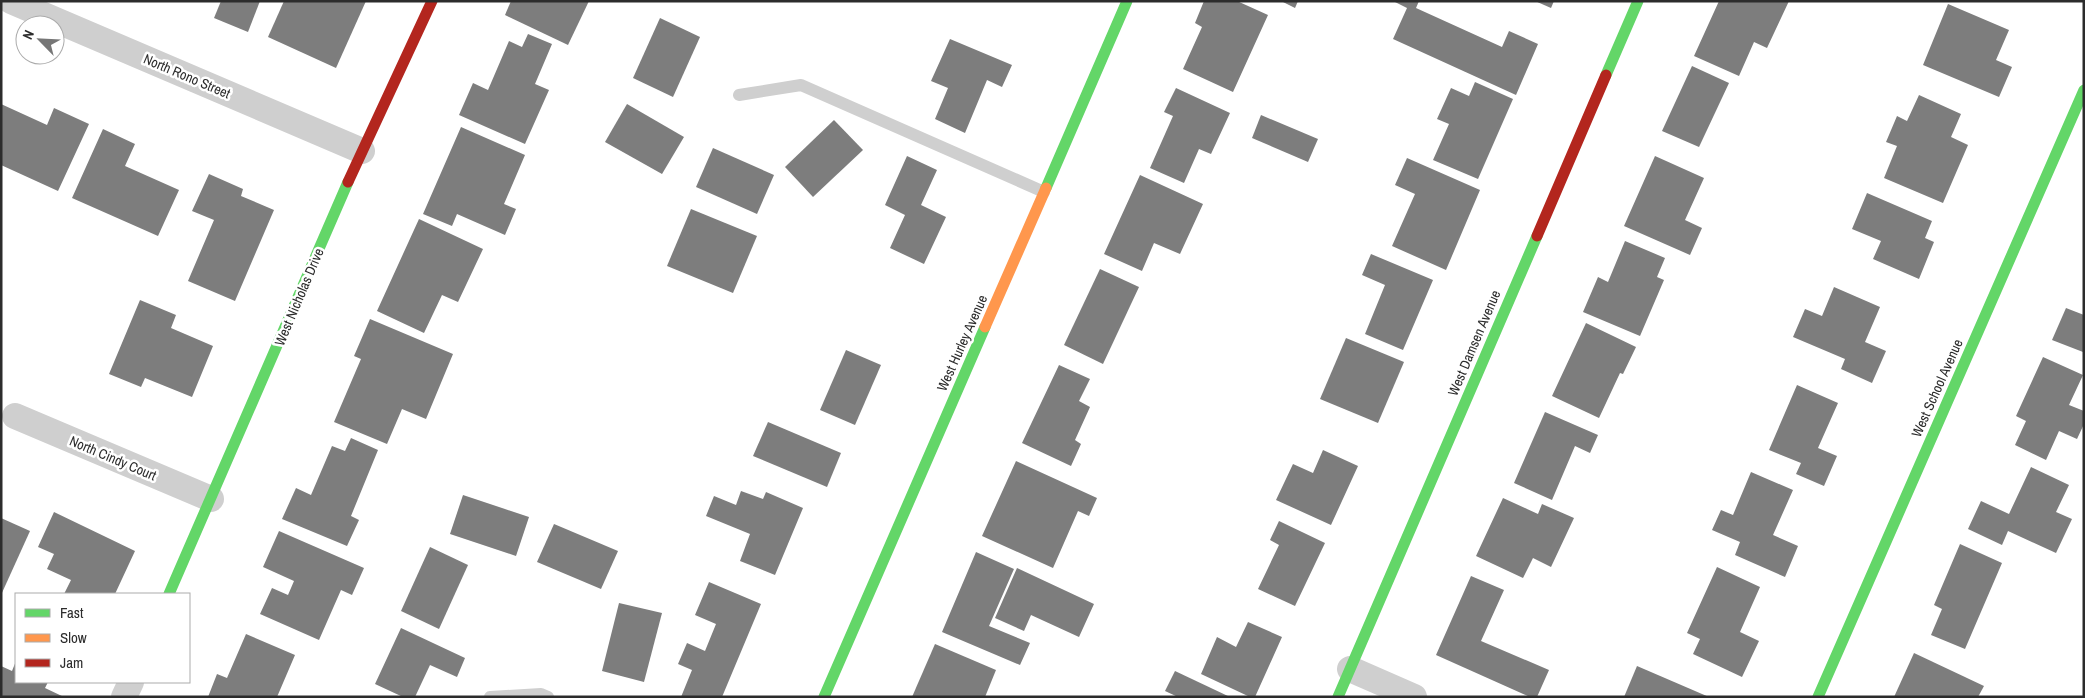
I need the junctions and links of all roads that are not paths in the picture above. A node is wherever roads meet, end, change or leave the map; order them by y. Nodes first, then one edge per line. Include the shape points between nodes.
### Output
1 (11, 1) edge
2 (432, 1) edge
3 (1127, 1) edge
4 (1638, 1) edge
5 (2084, 90) edge
6 (739, 95) dead end
7 (362, 151) junction
8 (1044, 192) junction
9 (15, 416) dead end
10 (211, 499) junction
11 (169, 593) edge
12 (1350, 668) junction
13 (131, 683) edge
14 (124, 697) edge
15 (490, 697) edge
16 (548, 697) edge
17 (824, 697) edge
18 (1338, 697) edge
19 (1414, 697) edge
20 (1818, 697) edge

1 - 7 street, North Rono Street
2 - 7 street, West Nicholas Drive
3 - 8 street, West Hurley Avenue
4 - 12 street, West Damsen Avenue
5 - 20 street, West School Avenue
6 - 8 lane via 801,84
7 - 10 street, West Nicholas Drive
8 - 17 street, West Hurley Avenue
9 - 10 street, North Cindy Court
10 - 11 street, West Nicholas Drive
12 - 18 street, West Damsen Avenue
12 - 19 street
13 - 14 street
15 - 16 lane via 541,694

